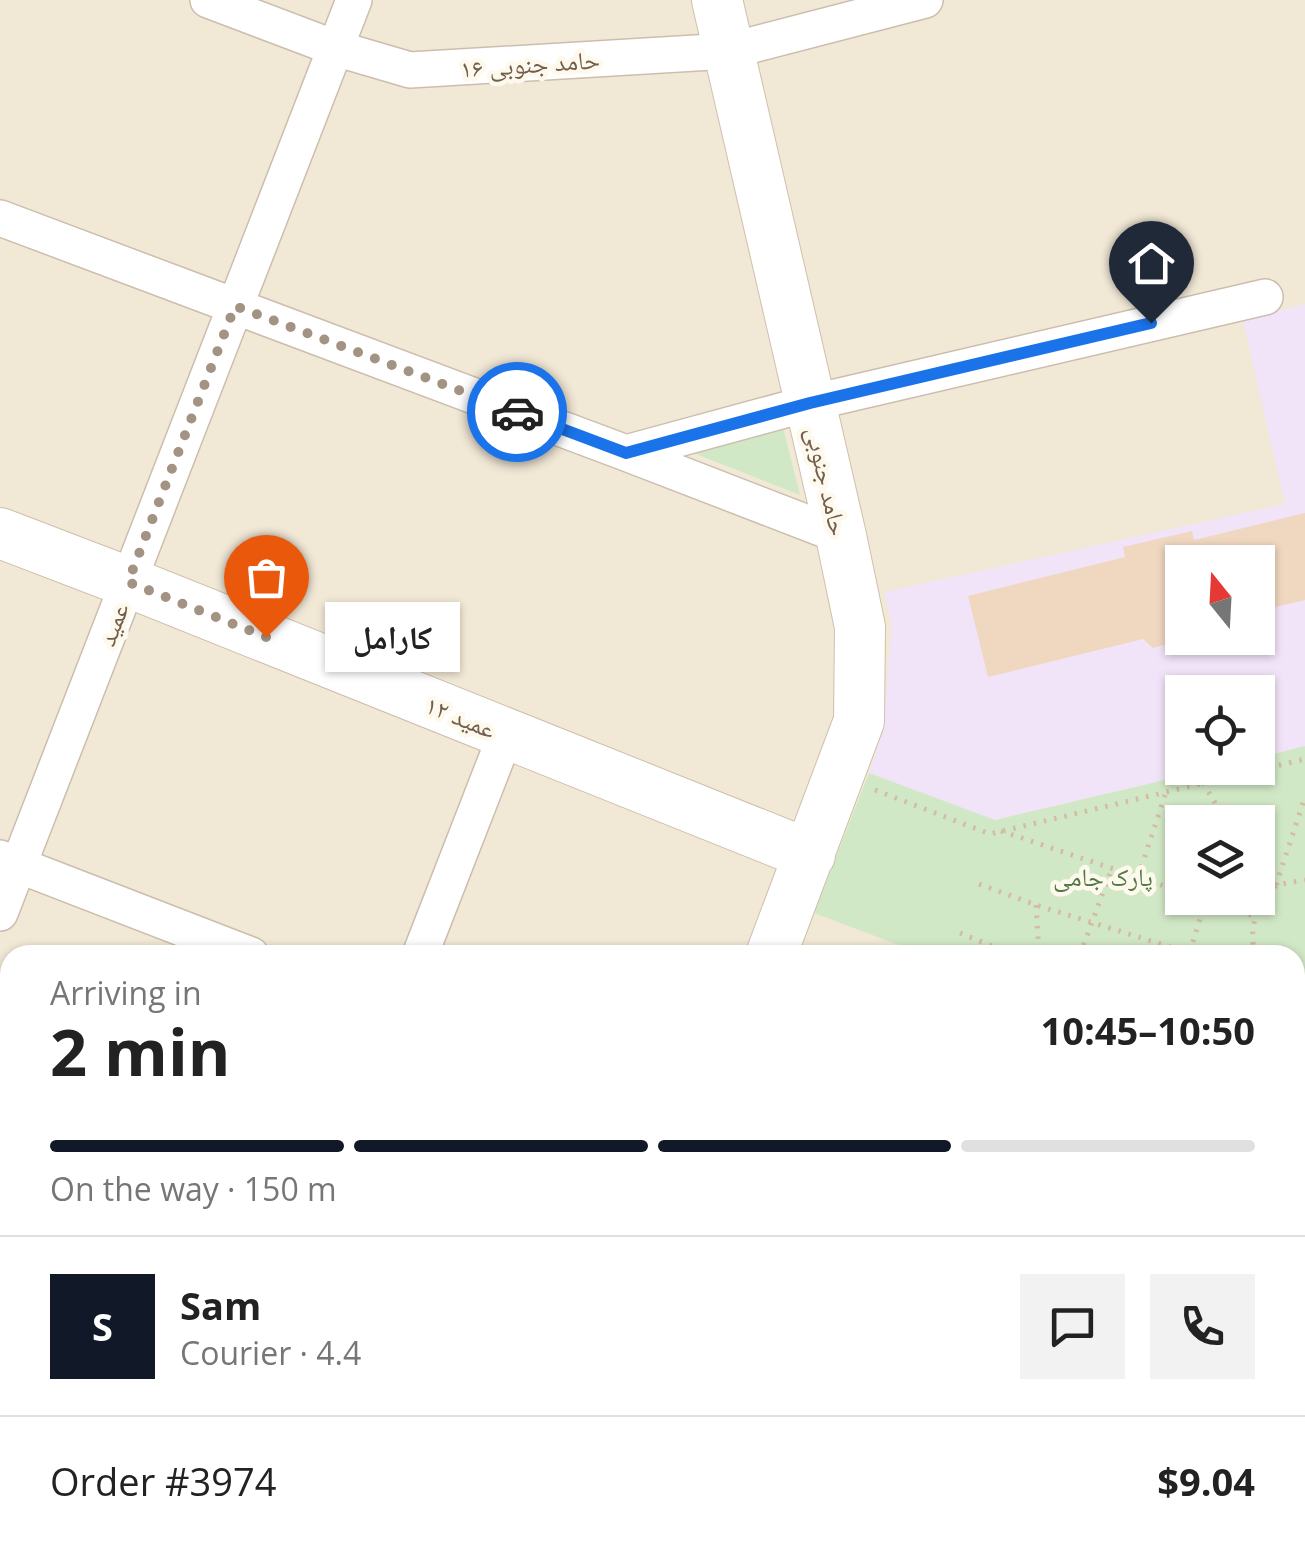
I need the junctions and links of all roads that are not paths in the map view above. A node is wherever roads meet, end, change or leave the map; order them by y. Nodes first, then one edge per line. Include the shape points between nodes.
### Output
1 (208, 0) edge
2 (354, 0) edge
3 (716, 0) edge
4 (925, 0) edge
5 (335, 48) junction
6 (729, 51) junction
7 (0, 218) edge
8 (1264, 297) dead end
9 (235, 306) junction
10 (810, 403) junction
11 (626, 453) junction
12 (0, 533) edge
13 (841, 536) junction
14 (128, 582) junction
15 (506, 734) junction
16 (810, 855) junction
17 (9, 861) edge
18 (0, 913) edge
19 (226, 945) edge
20 (424, 945) edge
21 (775, 945) edge

1 - 5 street, حامد جنوبی ۱۶
2 - 5 street, عمید
3 - 6 street, حامد جنوبی
4 - 6 street, حامد جنوبی ۱۶
5 - 6 street, حامد جنوبی ۱۶ via 410,70
5 - 9 street, عمید
6 - 10 street, حامد جنوبی
7 - 9 street
8 - 10 street
9 - 11 street
9 - 14 street, عمید
10 - 11 street
10 - 13 street, حامد جنوبی
11 - 13 street
12 - 14 street, عمید ۱۲
13 - 16 street, حامد جنوبی via 860,626 858,721
14 - 15 street, عمید ۱۲
14 - 17 street, عمید
15 - 16 street, عمید ۱۲
15 - 20 street
16 - 21 street, حامد جنوبی
17 - 18 street, عمید
17 - 19 street

